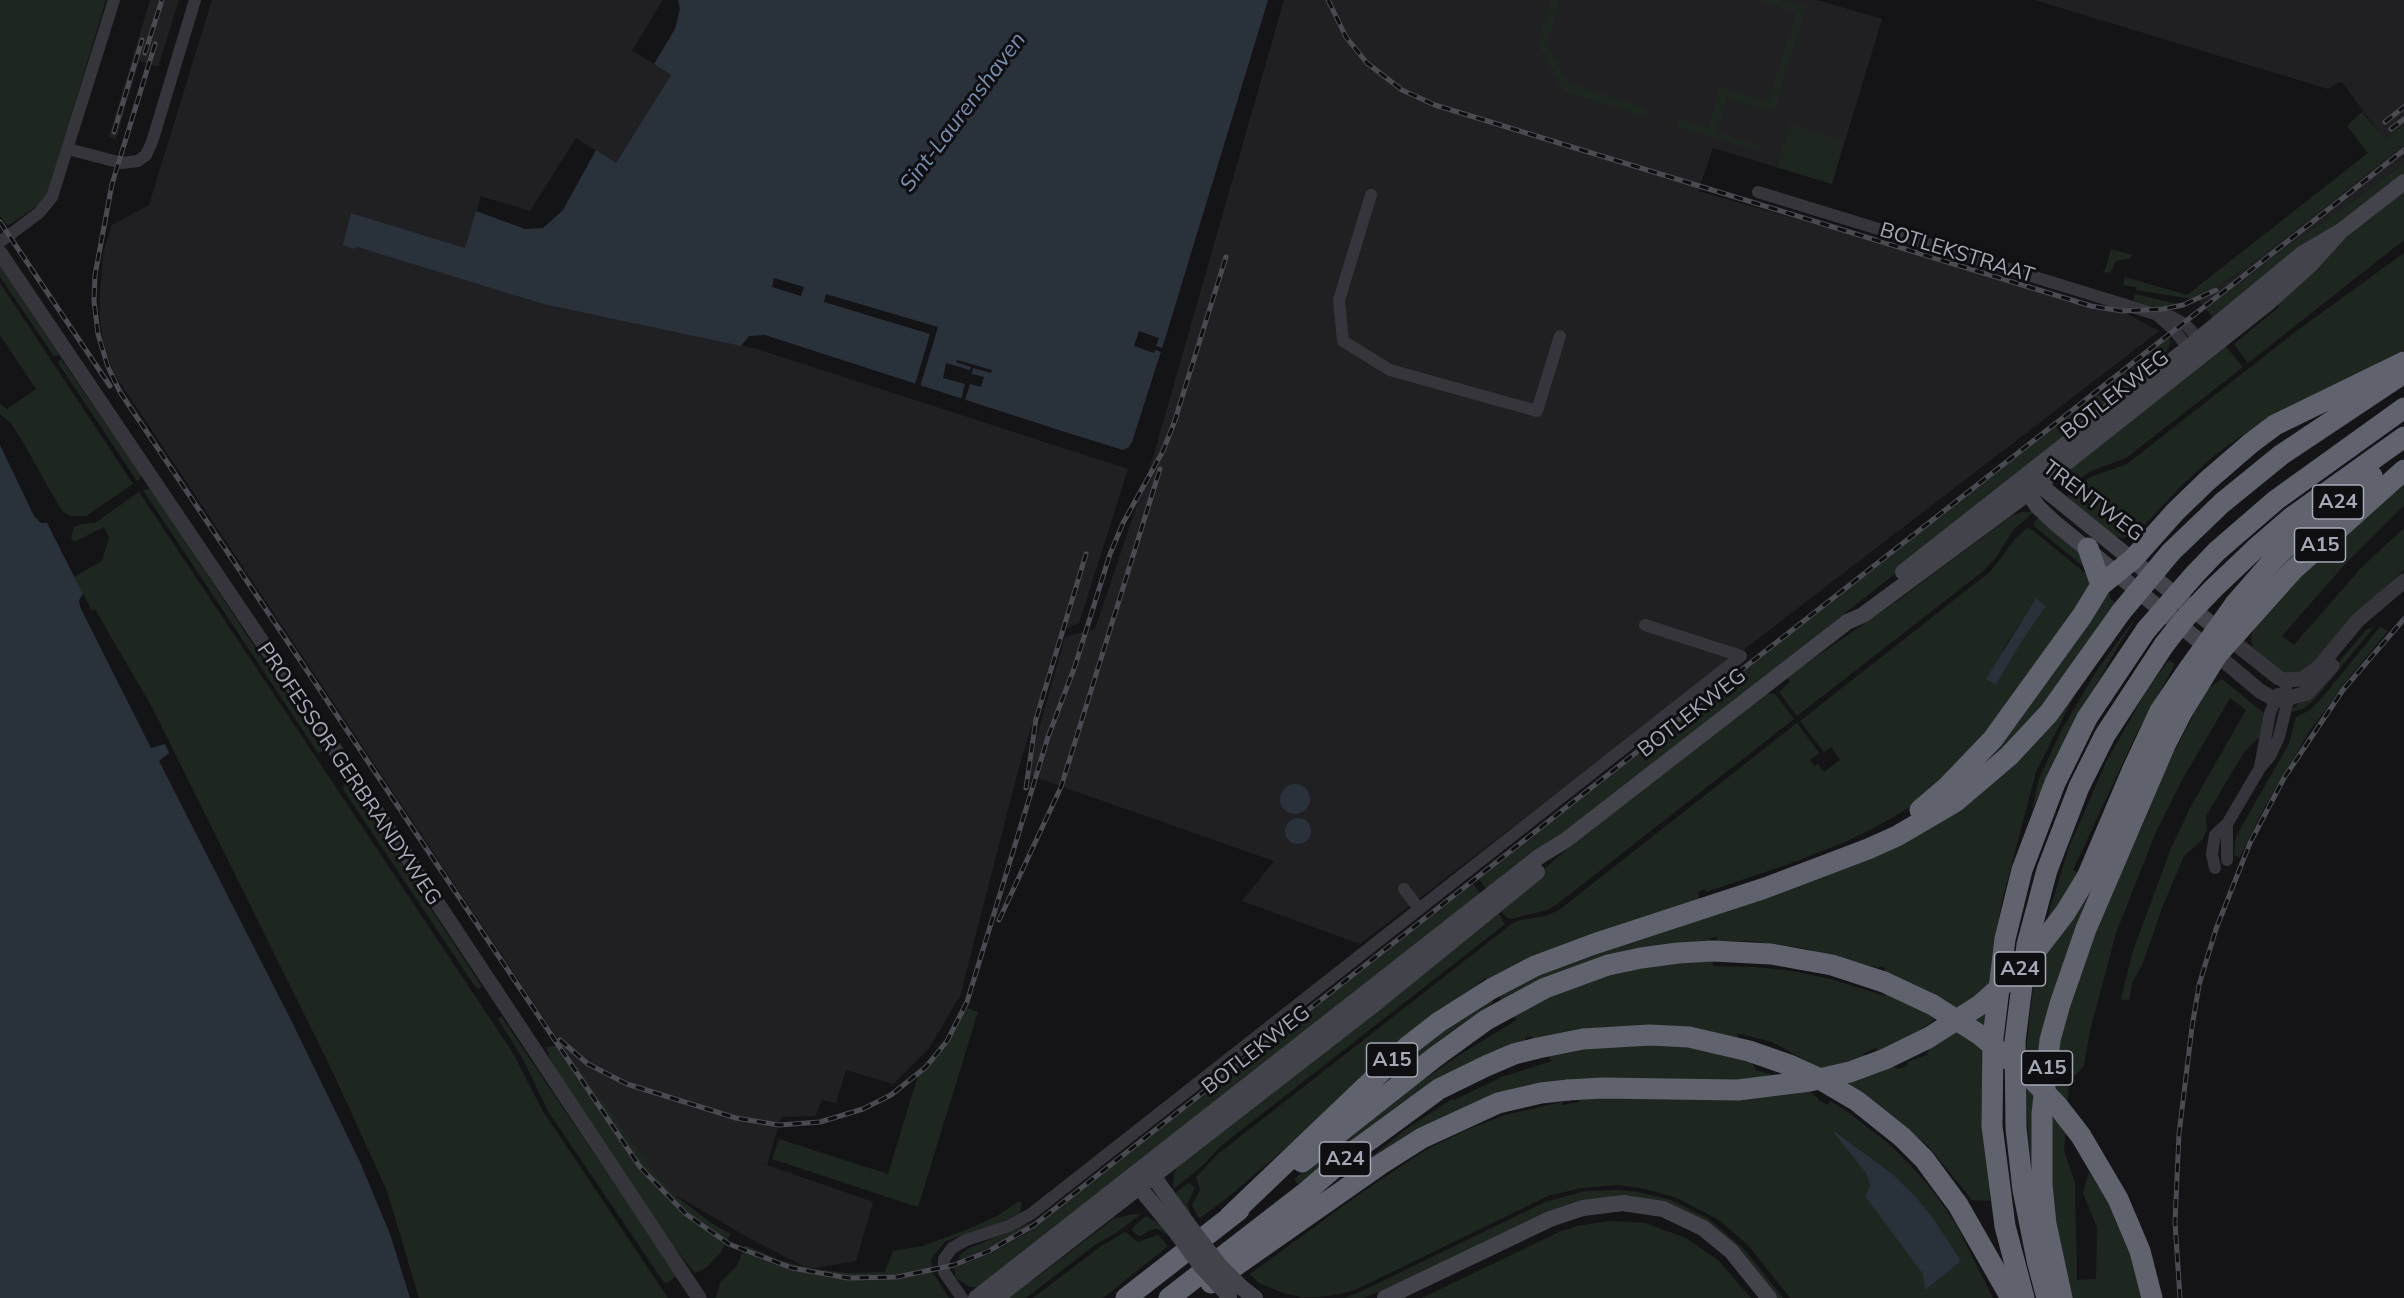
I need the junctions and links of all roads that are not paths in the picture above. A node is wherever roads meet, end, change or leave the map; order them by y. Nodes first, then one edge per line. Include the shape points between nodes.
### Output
1 (114, 0) edge
2 (195, 0) edge
3 (68, 148) junction
4 (2404, 182) edge
5 (1758, 192) dead end
6 (1371, 195) dead end
7 (0, 242) edge
8 (0, 253) edge
9 (1560, 336) dead end
10 (2196, 347) junction
11 (2404, 362) edge
12 (2404, 373) edge
13 (2404, 408) edge
14 (2404, 437) edge
15 (2404, 453) edge
16 (2404, 470) edge
17 (2030, 485) junction
18 (2088, 548) joint
19 (2133, 559) junction
20 (2109, 579) junction
21 (2404, 581) edge
22 (2379, 604) junction
23 (1645, 625) dead end
24 (2224, 648) junction
25 (2285, 680) junction
26 (2280, 700) junction
27 (2227, 824) junction
28 (1566, 840) junction
29 (2227, 860) dead end
30 (2215, 868) dead end
31 (1815, 870) junction
32 (1404, 890) dead end
33 (1419, 909) junction
34 (1153, 1176) junction
35 (1137, 1180) junction
36 (1229, 1217) junction
37 (1182, 1228) junction
38 (1234, 1294) edge
39 (699, 1297) edge
40 (962, 1298) edge
41 (976, 1298) edge
42 (996, 1298) edge
43 (1126, 1298) edge
44 (1169, 1298) edge
45 (1180, 1298) edge
46 (1255, 1298) edge
47 (1385, 1298) edge
48 (1406, 1298) edge
49 (1759, 1298) edge
50 (1769, 1298) edge
51 (2011, 1298) edge
52 (2024, 1298) edge
53 (2048, 1298) edge
54 (2062, 1298) edge
55 (2152, 1298) edge

1 - 3 street
2 - 3 street via 146,155 122,163
3 - 7 street via 57,187 47,205
4 - 10 main road, BOTLEKWEG via 2341,231 2268,303
5 - 10 street, BOTLEKSTRAAT via 2172,317 2186,325
6 - 9 street via 1339,300 1343,341 1390,370 1537,411
8 - 39 street, PROFESSOR GERBRANDYWEG
10 - 17 main road, BOTLEKWEG
11 - 19 highway, A15 via 2261,435 2207,481
12 - 31 highway, A15, bridge via 2281,455 2222,503 2171,552 2121,612 2049,712 1986,777 1955,802 1906,831
13 - 52 highway, A15, bridge via 2276,500 2195,574 2146,630 2088,718 2055,783 2022,870 2005,939 1993,1038 1992,1126 2005,1226
14 - 53 highway, A15, bridge via 2292,517 2186,617 2105,735 2079,787 2047,870 2027,945 2015,1041 2016,1128 2023,1190
15 - 45 highway, A24, bridge via 2302,532 2235,604 2160,711 2087,877 2065,913 2025,965 1980,1005 1885,1059 1810,1081 1738,1090 1568,1090 1498,1104 1422,1138 1217,1280
16 - 24 highway, A15 via 2293,570
17 - 18 main road, TRENTWEG via 2041,510
17 - 19 main road, TRENTWEG
17 - 28 main road, BOTLEKWEG
18 - 20 highway
19 - 20 highway, A15
19 - 24 main road, TRENTWEG
20 - 24 main road, TRENTWEG
20 - 31 highway, A15 via 1980,755 1911,817
21 - 22 street
22 - 25 street via 2358,620 2313,673 2302,680
22 - 26 street via 2365,627 2314,688 2298,698
23 - 33 street via 1742,656
24 - 25 street, TRENTWEG
24 - 26 street, TRENTWEG via 2260,691
24 - 54 highway, A15 via 2181,712 2165,745 2073,963 2050,1040 2042,1113 2042,1185
25 - 26 street
26 - 27 street via 2270,713 2260,768
27 - 29 street
27 - 30 street via 2215,835
28 - 34 main road, BOTLEKWEG via 1546,864 1496,907
28 - 35 main road, BOTLEKWEG via 1540,856
31 - 36 highway, A15 via 1535,966 1491,989 1408,1046
32 - 33 street
33 - 40 street via 1031,1214 952,1248 943,1263 944,1272
34 - 35 main road
34 - 37 main road
35 - 37 main road
35 - 41 main road, BOTLEKWEG
35 - 42 main road, BOTLEKWEG
36 - 43 highway, A24
36 - 55 highway, A24, bridge via 1436,1056 1504,1009 1545,988 1608,965 1641,958 1713,951 1771,954 1832,965 1884,982 1933,1005 1980,1035 2030,1077 2081,1136 2118,1199 2140,1251
37 - 38 main road, bridge via 1201,1266
38 - 46 main road
44 - 51 highway, A24 via 1420,1101 1465,1075 1538,1048 1583,1039 1650,1035 1689,1038 1749,1051 1818,1078 1857,1101 1924,1159 1958,1205
47 - 50 main road via 1565,1213 1623,1203 1663,1209 1703,1228 1731,1251
48 - 49 main road via 1548,1229 1609,1214 1648,1217 1690,1233 1725,1258

